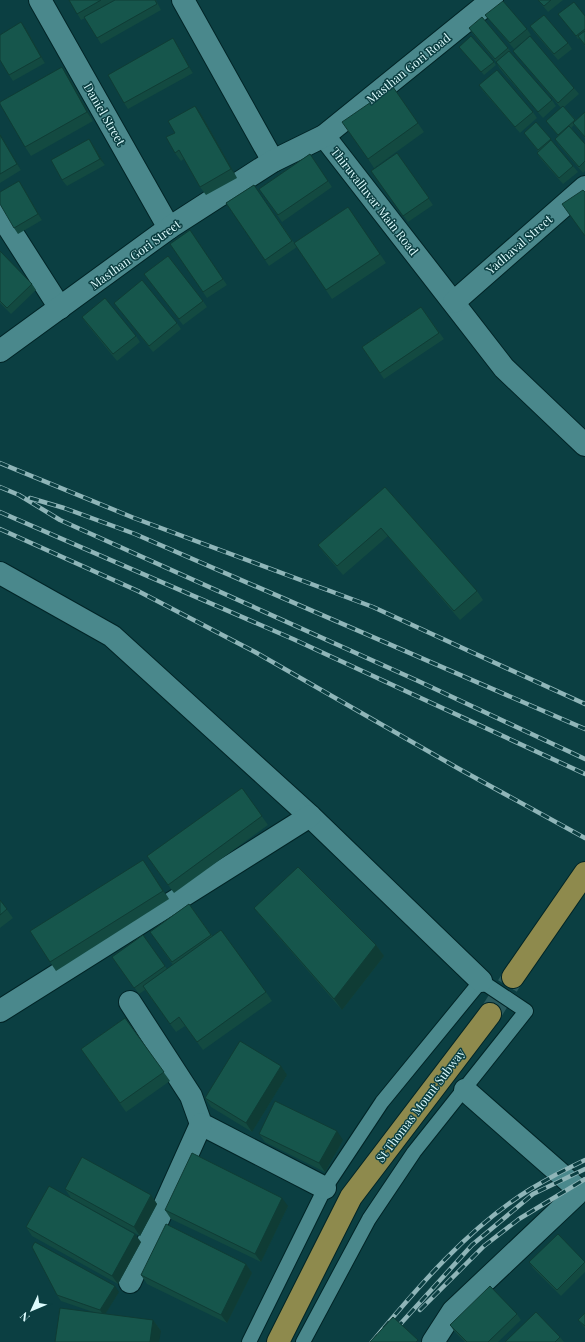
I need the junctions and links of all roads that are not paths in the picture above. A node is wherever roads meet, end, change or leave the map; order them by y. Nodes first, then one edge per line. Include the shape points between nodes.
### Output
1 (40, 0) edge
2 (492, 0) edge
3 (189, 2) edge
4 (324, 136) junction
5 (273, 161) junction
6 (585, 187) edge
7 (0, 214) edge
8 (169, 228) junction
9 (454, 302) junction
10 (60, 308) junction
11 (0, 352) edge
12 (585, 445) edge
13 (0, 574) edge
14 (310, 816) junction
15 (585, 873) edge
16 (514, 977) tunnel mouth
17 (481, 982) junction
18 (130, 1002) dead end
19 (0, 1011) edge
20 (490, 1014) tunnel mouth
21 (465, 1090) junction
22 (201, 1124) junction
23 (325, 1188) junction
24 (582, 1190) edge
25 (130, 1282) dead end
26 (249, 1342) edge
27 (278, 1342) edge
28 (303, 1342) edge
29 (433, 1342) edge

1 - 8 street, Daniel Street
2 - 4 street, Masthan Gori Road
3 - 5 street
4 - 5 street, Thiruvalluvar Main Road
4 - 9 street, Thiruvalluvar Main Road
5 - 8 street, Masthan Gori Street
6 - 9 street, Yadhaval Street
7 - 10 street
8 - 10 street, Masthan Gori Street
9 - 12 street, Thiruvalluvar Main Road via 504,368
10 - 11 street, Masthan Gori Street
13 - 14 street via 112,636
14 - 17 street
14 - 19 street
15 - 16 main road
17 - 21 lane via 526,1011
17 - 23 lane via 382,1102
18 - 22 street via 191,1096
20 - 27 main road, St Thomas Mount Subway via 351,1197
21 - 24 street
21 - 28 lane via 414,1152 369,1219
22 - 23 street
22 - 25 street
23 - 26 lane
24 - 29 street via 453,1311

